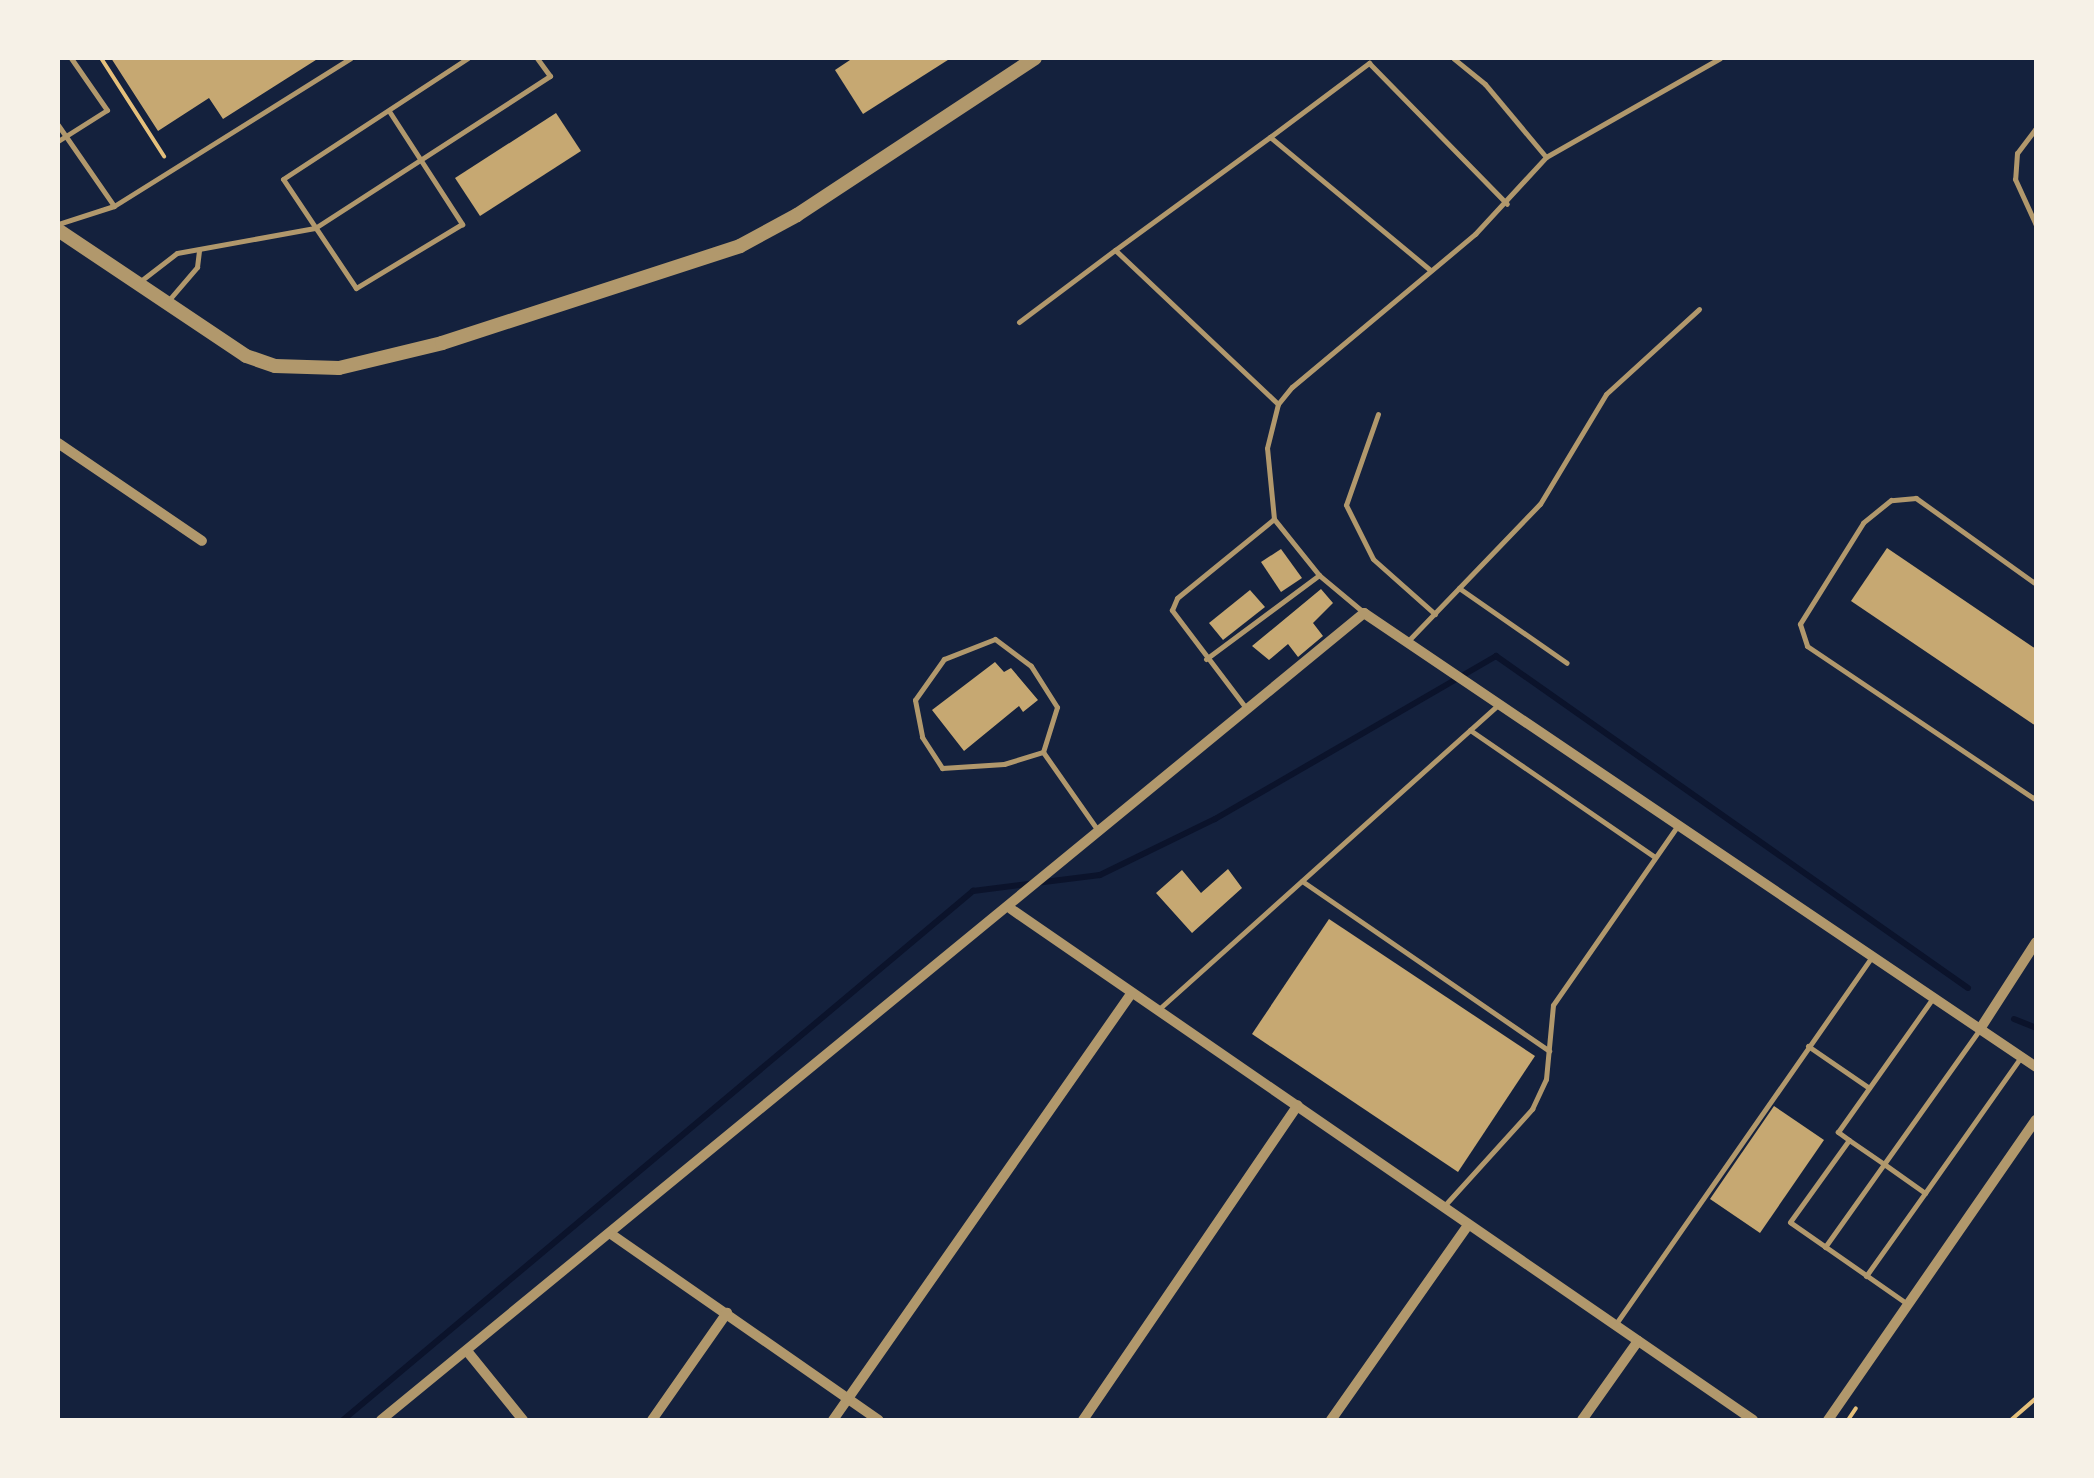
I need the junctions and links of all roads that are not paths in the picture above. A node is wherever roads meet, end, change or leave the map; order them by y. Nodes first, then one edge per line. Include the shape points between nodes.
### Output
1 (71, 58) edge
2 (350, 58) edge
3 (468, 58) edge
4 (537, 58) edge
5 (1036, 58) edge
6 (1453, 58) edge
7 (1720, 58) edge
8 (389, 110) junction
9 (58, 125) edge
10 (2036, 128) edge
11 (1270, 137) junction
12 (66, 138) junction
13 (58, 141) edge
14 (1546, 157) junction
15 (419, 159) junction
16 (1506, 204) junction
17 (114, 206) junction
18 (2036, 226) edge
19 (58, 227) edge
20 (314, 228) junction
21 (199, 250) junction
22 (1115, 250) junction
23 (1429, 269) junction
24 (138, 284) junction
25 (166, 304) junction
26 (1699, 310) dead end
27 (1019, 322) dead end
28 (1278, 404) junction
29 (1378, 414) dead end
30 (58, 443) edge
31 (1274, 519) junction
32 (202, 540) dead end
33 (1319, 575) junction
34 (2036, 584) edge
35 (1460, 588) junction
36 (1364, 613) junction
37 (1434, 614) junction
38 (1408, 641) junction
39 (1206, 659) junction
40 (1567, 663) dead end
41 (1502, 702) junction
42 (1248, 710) junction
43 (1470, 730) junction
44 (1043, 752) junction
45 (2036, 800) edge
46 (1680, 822) junction
47 (1100, 834) junction
48 (1655, 857) junction
49 (1302, 881) junction
50 (1011, 909) junction
51 (2036, 942) edge
52 (1873, 954) junction
53 (1131, 994) junction
54 (1934, 996) junction
55 (1157, 1011) junction
56 (1980, 1028) junction
57 (1808, 1046) junction
58 (1549, 1051) junction
59 (2021, 1057) junction
60 (2036, 1068) edge
61 (1869, 1088) junction
62 (1298, 1105) junction
63 (2036, 1120) edge
64 (1849, 1140) junction
65 (1884, 1164) junction
66 (1925, 1193) junction
67 (1443, 1208) junction
68 (1468, 1225) junction
69 (611, 1234) junction
70 (1825, 1247) junction
71 (1866, 1276) junction
72 (1908, 1305) junction
73 (727, 1314) junction
74 (1614, 1325) junction
75 (1638, 1341) junction
76 (468, 1351) junction
77 (848, 1399) junction
78 (381, 1420) edge
79 (523, 1420) edge
80 (652, 1420) edge
81 (832, 1420) edge
82 (879, 1420) edge
83 (1082, 1420) edge
84 (1330, 1420) edge
85 (1582, 1420) edge
86 (1753, 1420) edge
87 (1828, 1420) edge

1 - 12 lane via 106,110
2 - 17 lane
3 - 8 lane
4 - 15 lane via 550,76
5 - 25 street via 740,246 442,342 339,368 275,366 246,356
6 - 14 lane via 1485,84
7 - 14 lane
8 - 15 lane
8 - 20 lane via 283,178
9 - 12 lane
10 - 18 lane via 2017,153 2015,179
11 - 16 lane via 1369,63
11 - 22 lane
11 - 23 lane
12 - 13 lane
12 - 17 lane
14 - 16 lane
15 - 20 lane
15 - 20 lane via 462,224 356,288
16 - 23 lane
17 - 19 lane
19 - 24 street
20 - 21 lane
21 - 24 lane via 177,253
21 - 25 lane via 197,267
22 - 27 lane
22 - 28 lane
23 - 28 lane
24 - 25 street
26 - 35 lane via 1606,394 1540,504
28 - 31 lane via 1267,448
29 - 37 lane via 1346,505 1373,559
30 - 32 street
31 - 33 lane
31 - 39 lane via 1177,598 1176,623
33 - 36 lane
33 - 39 lane
34 - 45 lane via 1916,498 1891,500 1863,523 1800,624 1807,646
35 - 37 lane
35 - 40 lane
36 - 38 street
36 - 42 street
37 - 38 lane
38 - 41 street
39 - 42 lane
41 - 43 lane
41 - 46 street
42 - 47 street
43 - 48 lane
43 - 49 lane
44 - 44 lane via 1004,764 942,768 922,736 914,700 944,659 995,639 1031,666 1057,708
44 - 47 lane
46 - 48 lane
46 - 52 street
47 - 50 street
48 - 58 lane via 1553,1005
49 - 55 lane
49 - 58 lane
50 - 53 street
50 - 69 street
51 - 56 street
52 - 54 street
52 - 57 lane
53 - 55 street
53 - 77 street
54 - 56 street
54 - 61 lane
55 - 62 street
56 - 59 street
56 - 65 lane
57 - 61 lane
57 - 74 lane
58 - 67 lane via 1532,1108
59 - 60 street
59 - 66 lane
61 - 64 lane via 1838,1132
62 - 67 street
62 - 83 street
63 - 72 street
64 - 65 lane
64 - 70 lane via 1790,1222
65 - 66 lane
65 - 70 lane
66 - 71 lane
67 - 68 street
68 - 74 street
68 - 84 street
69 - 73 street
69 - 76 street
70 - 71 lane
71 - 72 lane
72 - 87 street
73 - 77 street
73 - 80 street
74 - 75 street
75 - 85 street
75 - 86 street
76 - 78 street
76 - 79 street
77 - 81 street
77 - 82 street

